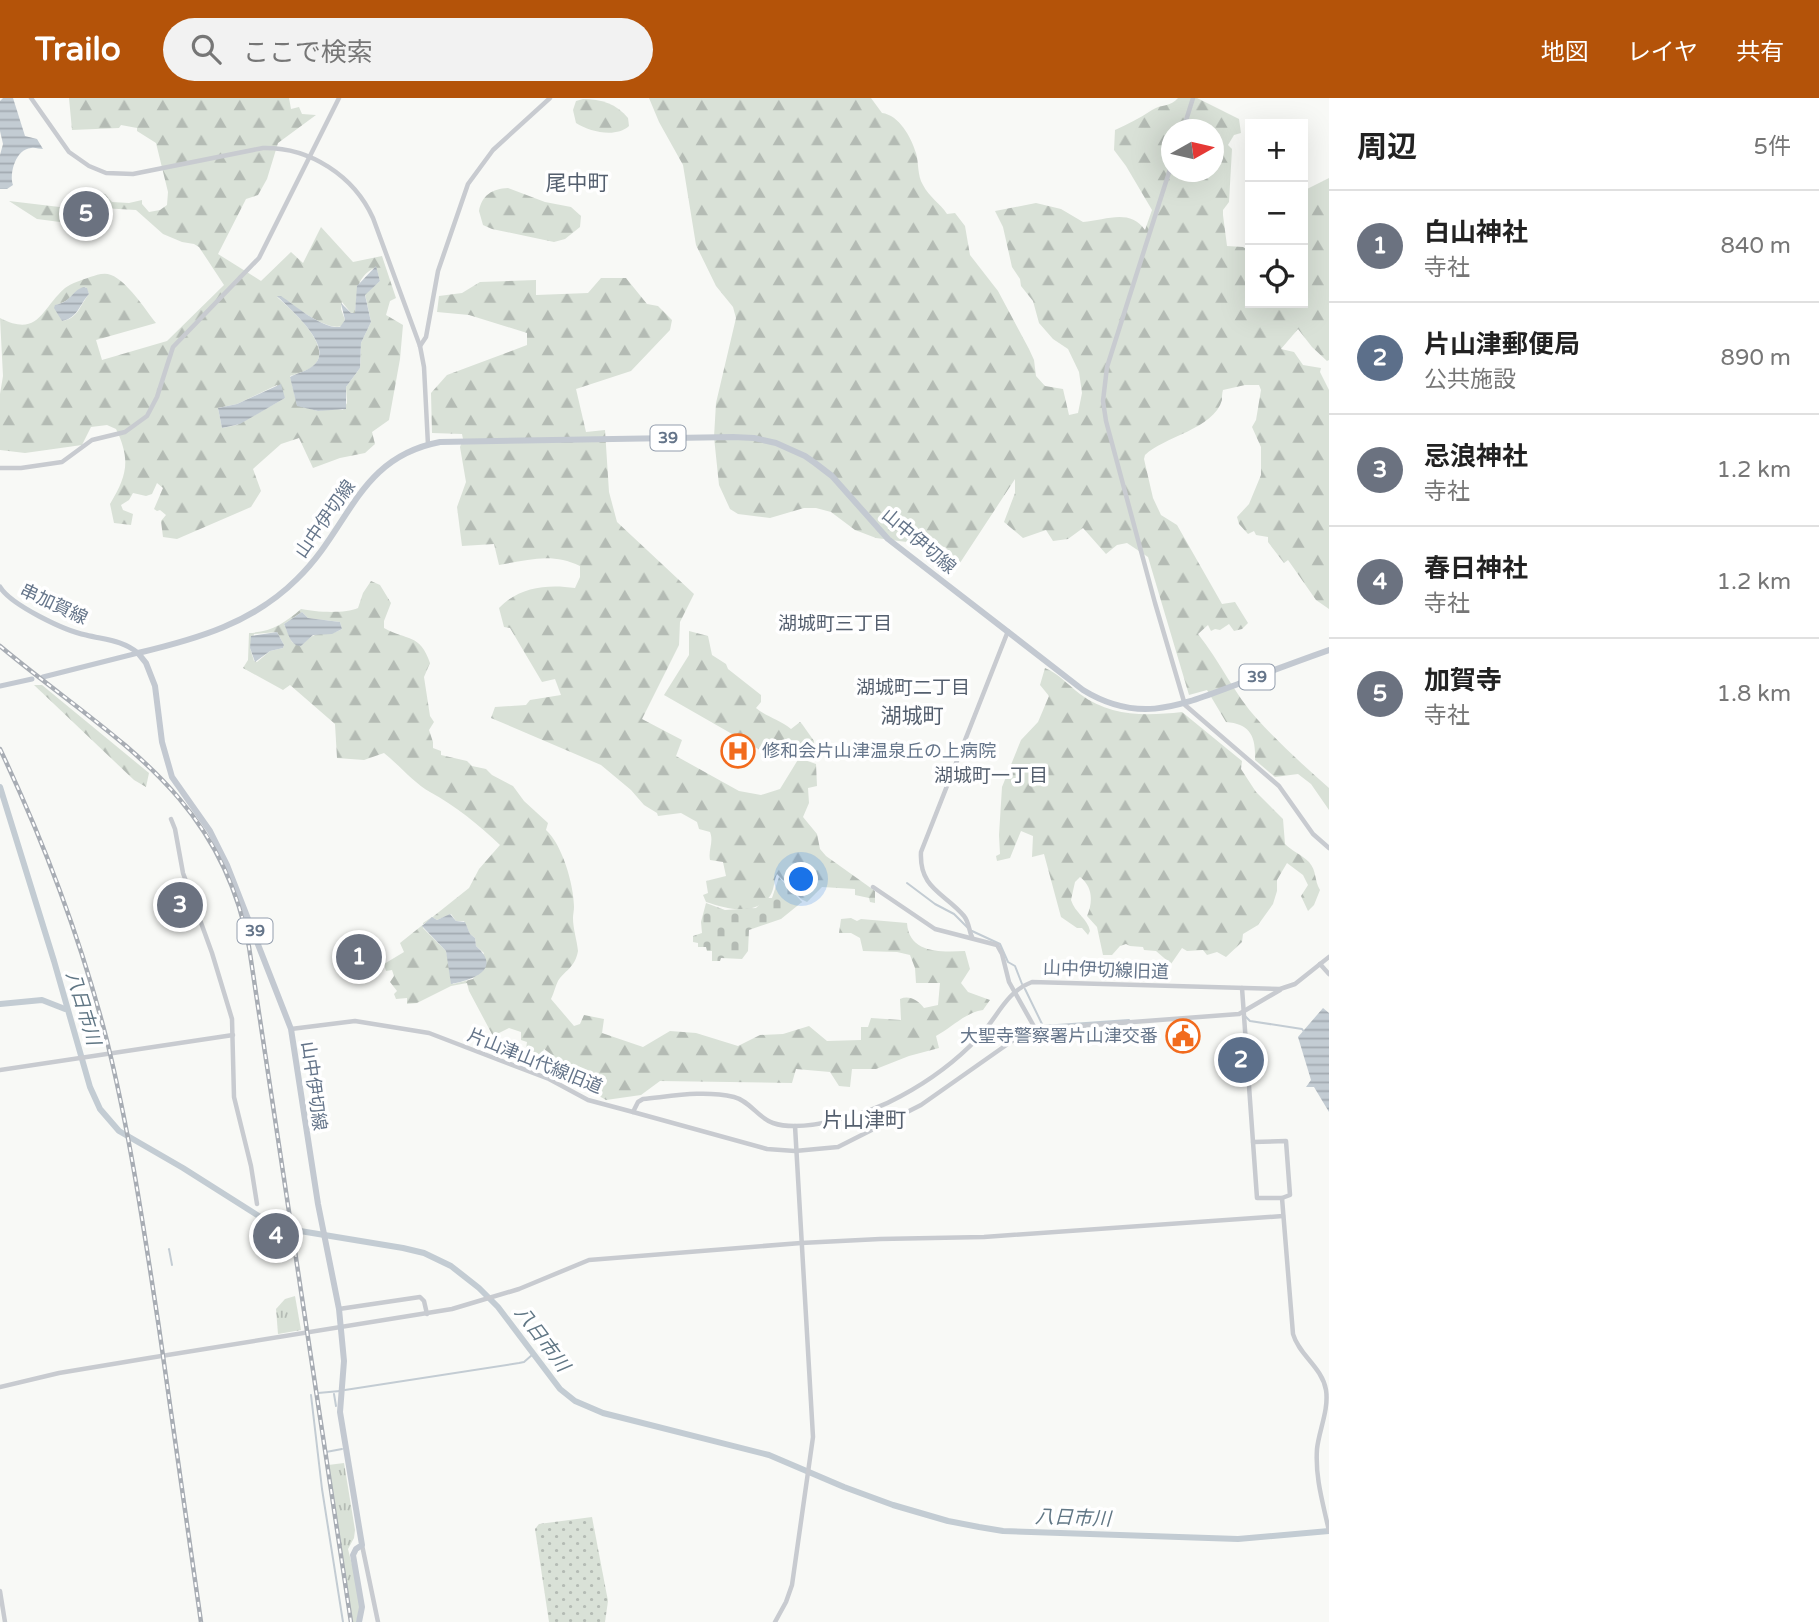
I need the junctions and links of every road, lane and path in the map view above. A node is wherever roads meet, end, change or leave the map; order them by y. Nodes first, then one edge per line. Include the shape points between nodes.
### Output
1 (31, 98) edge
2 (339, 98) edge
3 (550, 98) edge
4 (1194, 98) edge
5 (1187, 119) edge
6 (309, 156) junction
7 (1166, 182) edge
8 (420, 346) junction
9 (428, 444) junction
10 (0, 468) edge
11 (0, 587) edge
12 (1008, 631) junction
13 (1329, 650) edge
14 (138, 653) junction
15 (43, 677) dead end
16 (32, 679) dead end
17 (0, 686) edge
18 (1185, 705) junction
19 (171, 819) dead end
20 (1329, 848) edge
21 (873, 887) dead end
22 (972, 937) junction
23 (1329, 957) edge
24 (1320, 964) junction
25 (1329, 974) edge
26 (1242, 988) junction
27 (1280, 989) junction
28 (1015, 992) junction
29 (1244, 1012) junction
30 (292, 1028) junction
31 (1037, 1030) junction
32 (233, 1035) junction
33 (0, 1070) edge
34 (633, 1112) junction
35 (795, 1126) junction
36 (1253, 1142) junction
37 (795, 1151) junction
38 (1282, 1198) junction
39 (257, 1204) dead end
40 (1283, 1216) junction
41 (801, 1243) junction
42 (339, 1309) junction
43 (427, 1314) junction
44 (1326, 1383) edge
45 (0, 1387) edge
46 (1329, 1531) edge
47 (362, 1545) junction
48 (0, 1591) edge
49 (5, 1622) edge
50 (359, 1622) edge
51 (378, 1622) edge
52 (775, 1622) edge

1 - 6 street via 69,152 106,173 133,174 263,148
2 - 6 street
3 - 8 street via 493,150 465,190
4 - 5 street
6 - 8 street via 347,181 367,206
6 - 10 street via 259,258 173,347 147,416 125,432 92,440 62,462
7 - 18 street via 1110,354 1104,401
8 - 9 street
9 - 12 main road, 山中伊切線 / 39 via 733,437 776,443 825,470 888,538
9 - 14 main road, 山中伊切線 / 39 via 402,453 373,476 327,545 275,599 222,630
11 - 14 main road, 串加賀線 via 11,600 67,630 122,642
12 - 18 main road, 山中伊切線 / 39 via 1083,690 1106,702 1141,709
12 - 22 street via 921,852 925,877 965,917
13 - 18 main road, 山中伊切線 / 39
14 - 15 main road
14 - 30 main road, 山中伊切線 / 39 via 152,678 172,777 228,866
16 - 17 main road
18 - 20 street via 1279,786 1313,834
19 - 32 street
21 - 22 street via 928,926
22 - 28 street via 999,948
23 - 24 street
24 - 25 street
24 - 27 street via 1295,984
26 - 27 street, 山中伊切線旧道
26 - 28 street, 山中伊切線旧道 via 1037,981
26 - 29 street
27 - 29 street
28 - 31 street
28 - 35 street via 975,1042 902,1096 821,1124
29 - 31 street
29 - 36 street
30 - 34 street, 片山津山代線旧道 via 361,1021 429,1033 549,1079 588,1100
30 - 42 main road, 山中伊切線 / 39
31 - 37 street, 片山津山代線旧道 via 1001,1048 921,1105 848,1144
32 - 33 street
32 - 39 street via 234,1097
34 - 35 street via 643,1099 715,1094 746,1102 773,1123
34 - 37 street, 片山津山代線旧道 via 768,1149
35 - 37 street
36 - 38 street via 1257,1198
36 - 38 street via 1286,1141 1290,1195
37 - 41 street
38 - 40 street
40 - 41 street via 984,1237
40 - 44 street via 1293,1336
41 - 43 street via 589,1260 498,1296
41 - 52 street via 813,1415 811,1456 792,1585
42 - 43 street via 420,1297
42 - 47 main road, 山中伊切線 / 39 via 344,1361 340,1418
43 - 45 street via 59,1373
44 - 46 street via 1316,1466
47 - 50 main road, 山中伊切線 / 39 via 353,1555 362,1610
47 - 51 street
48 - 49 street

